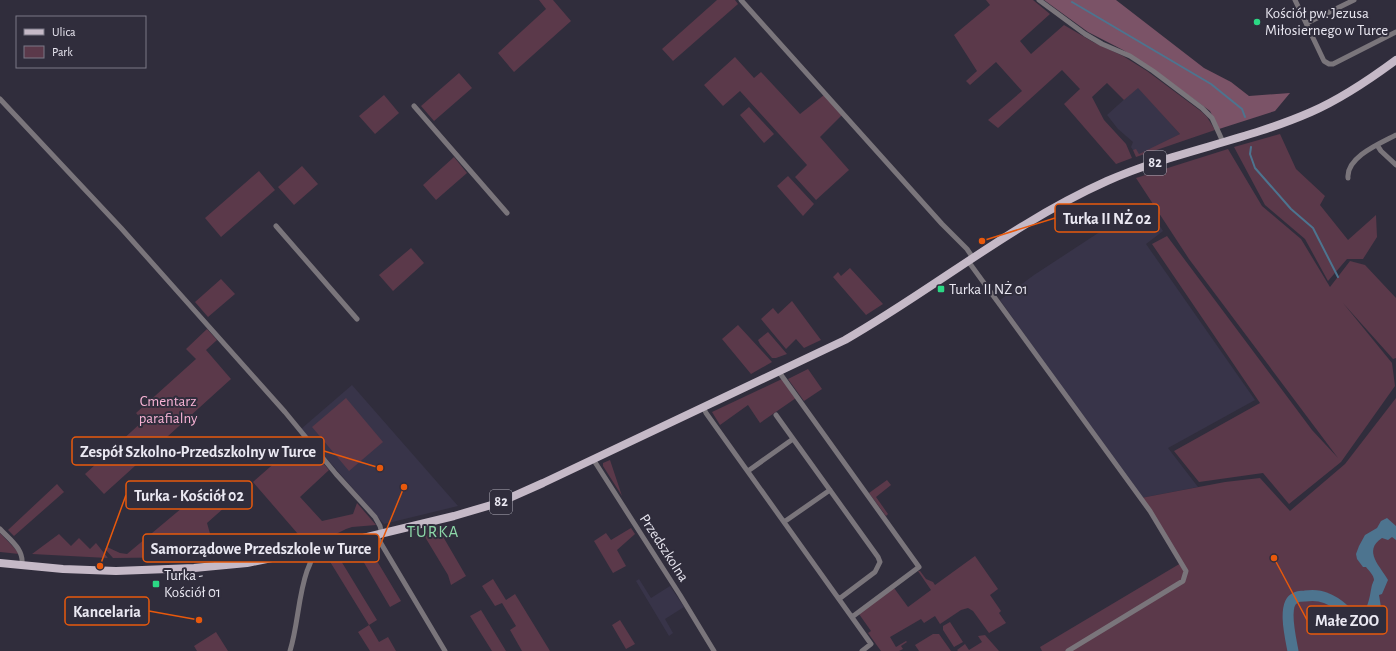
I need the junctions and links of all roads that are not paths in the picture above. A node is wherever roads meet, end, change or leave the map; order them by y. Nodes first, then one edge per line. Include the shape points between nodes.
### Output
1 (741, 0) edge
2 (1039, 0) edge
3 (1295, 0) edge
4 (1354, 0) edge
5 (1307, 23) junction
6 (1396, 32) edge
7 (1396, 60) edge
8 (1396, 68) edge
9 (1368, 80) junction
10 (0, 99) edge
11 (414, 106) dead end
12 (1396, 135) edge
13 (1223, 142) junction
14 (1377, 145) junction
15 (1396, 165) edge
16 (1348, 178) dead end
17 (508, 213) dead end
18 (276, 226) dead end
19 (971, 260) junction
20 (357, 319) dead end
21 (779, 372) junction
22 (703, 407) junction
23 (776, 415) dead end
24 (794, 439) junction
25 (593, 459) junction
26 (748, 471) junction
27 (830, 490) junction
28 (784, 522) junction
29 (0, 530) edge
30 (379, 534) junction
31 (312, 550) junction
32 (0, 562) edge
33 (22, 565) junction
34 (839, 599) junction
35 (852, 617) junction
36 (290, 651) edge
37 (445, 651) edge
38 (714, 651) edge
39 (862, 651) edge
40 (1068, 651) edge

1 - 19 street via 967,250
2 - 13 street via 1085,34 1130,56 1153,71 1202,108 1212,118
3 - 5 street
4 - 5 street
5 - 6 street via 1324,60 1329,64
7 - 9 main road, 82
8 - 9 main road, 82
9 - 13 main road, 82 via 1311,112
10 - 30 street via 117,224 285,412 375,517 380,526
11 - 17 street
12 - 14 street
13 - 19 main road, 82 via 1159,161 1097,186 1046,212
14 - 15 street
14 - 16 street via 1352,164 1347,173
18 - 20 street
19 - 21 main road, 82 via 870,326
19 - 40 street via 1150,511 1186,571 1183,581
21 - 22 main road, 82
21 - 35 street via 919,567
22 - 25 main road, 82
22 - 26 street
23 - 24 street
24 - 26 street
24 - 27 street
25 - 30 main road, 82 via 516,496 454,516
25 - 38 street, Przedszkolna
26 - 28 street
27 - 28 street
27 - 34 street via 880,562 872,575
28 - 34 street
29 - 33 street via 21,551
30 - 31 main road, 82
30 - 37 street
31 - 33 main road, 82 via 240,564 137,571
31 - 36 street via 313,556 303,585
32 - 33 main road, 82
34 - 35 street
35 - 39 street via 871,644

